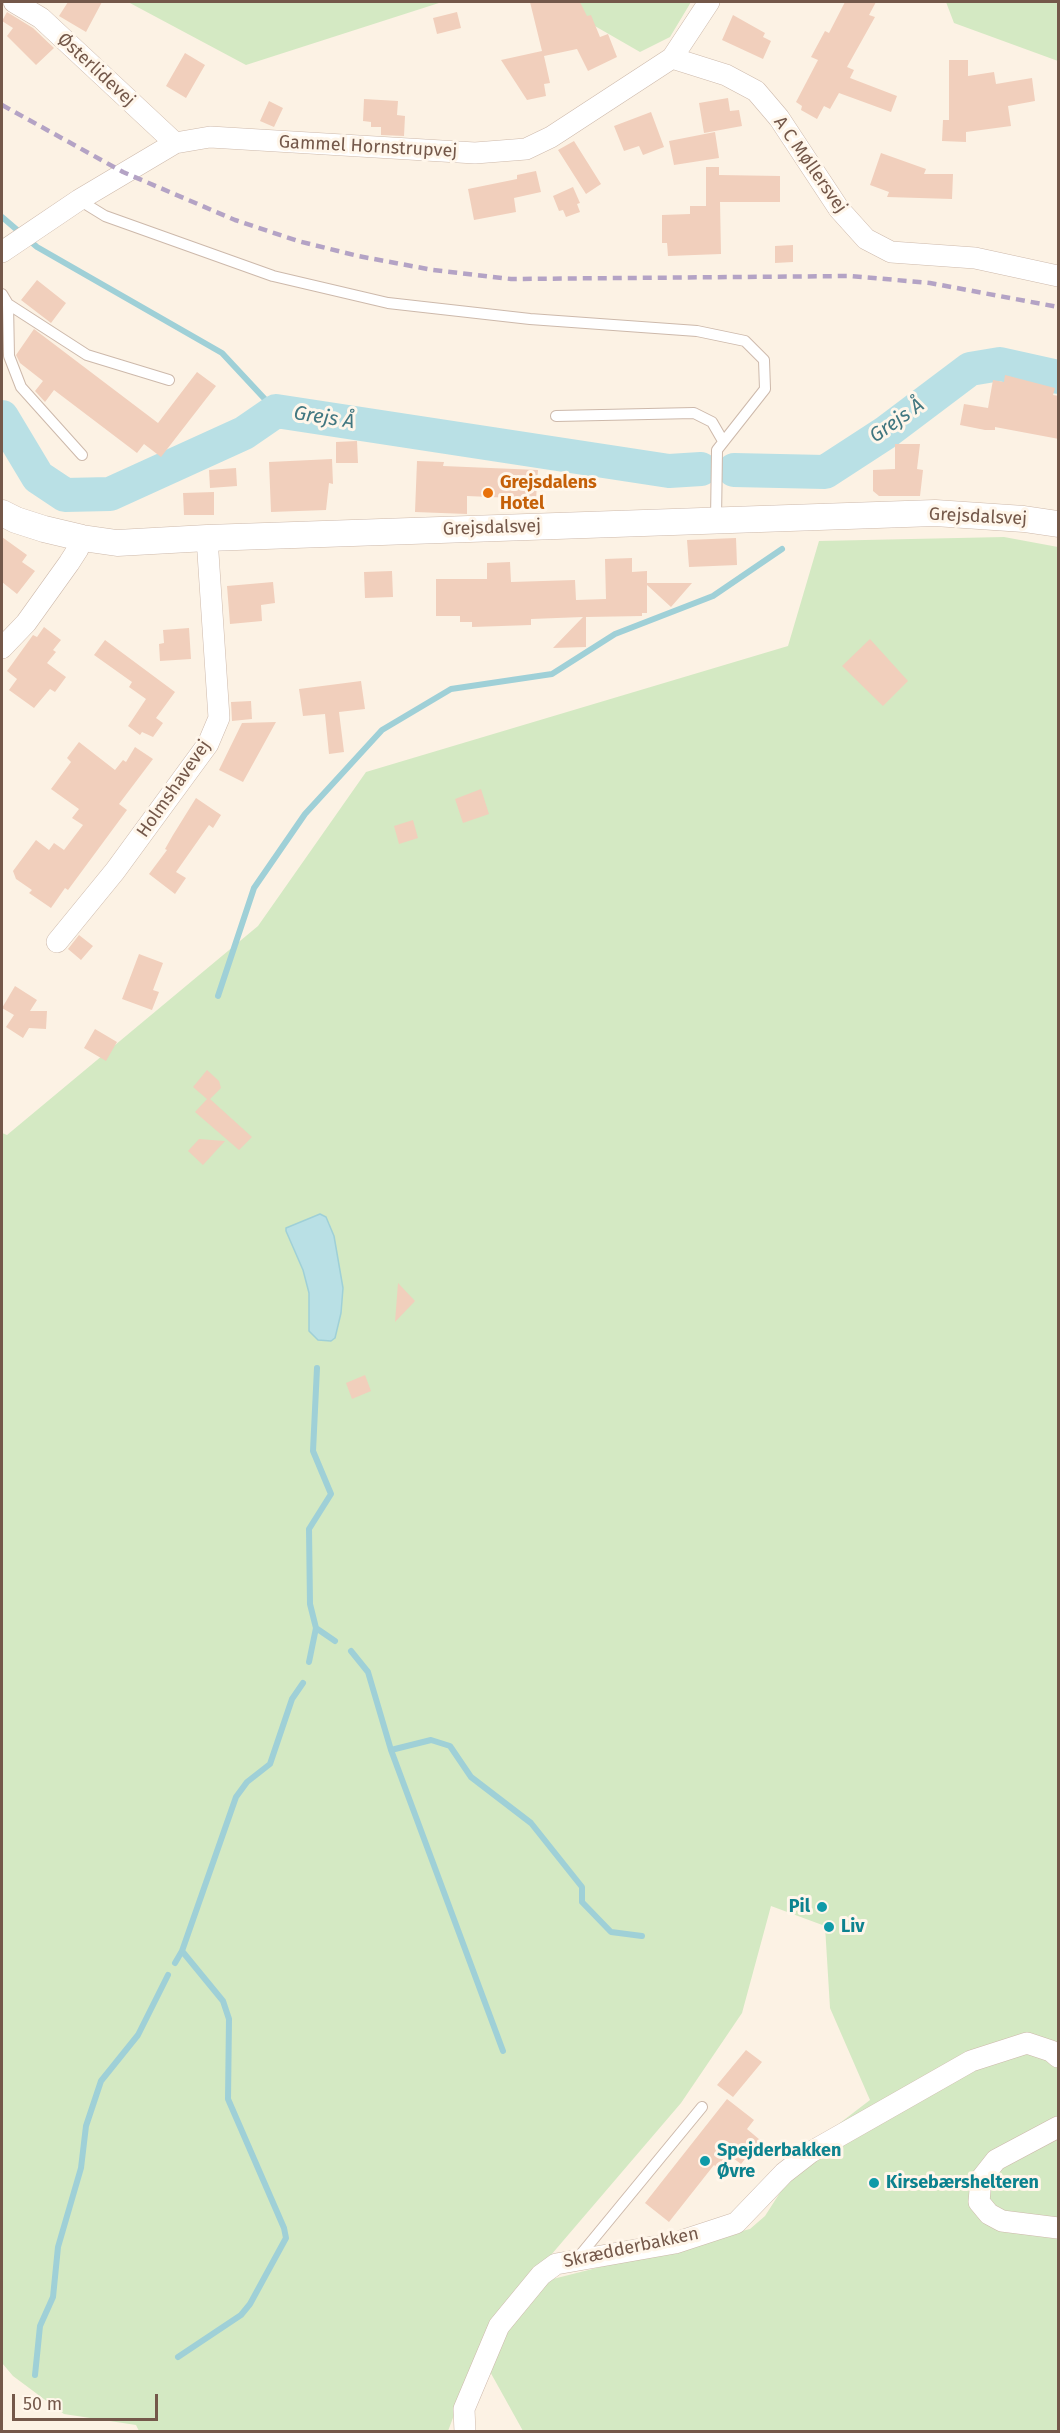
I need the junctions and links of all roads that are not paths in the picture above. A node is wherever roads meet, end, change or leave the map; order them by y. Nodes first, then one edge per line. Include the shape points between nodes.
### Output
1 (14, 2) edge
2 (709, 2) edge
3 (672, 58) junction
4 (175, 143) junction
5 (79, 200) junction
6 (2, 252) edge
7 (1059, 276) edge
8 (2, 294) edge
9 (8, 304) junction
10 (169, 380) dead end
11 (556, 416) dead end
12 (723, 441) junction
13 (82, 455) dead end
14 (2, 513) edge
15 (716, 520) junction
16 (1059, 524) edge
17 (82, 538) junction
18 (207, 538) junction
19 (2, 648) edge
20 (57, 942) dead end
21 (1059, 2057) edge
22 (702, 2107) dead end
23 (1059, 2127) edge
24 (1059, 2228) edge
25 (576, 2259) junction
26 (465, 2432) edge

1 - 4 street, Østerlidevej via 41,18
2 - 3 street, Gammel Hornstrupvej
3 - 4 street, Gammel Hornstrupvej via 526,149 475,153 210,137
3 - 7 street, A C Møllersvej via 726,75 756,91 779,118 839,209 867,239 891,252 975,258
4 - 5 street, Gammel Hornstrupvej
5 - 6 street, Gammel Hornstrupvej
5 - 12 lane via 105,216 273,276 388,303 530,320 697,331 745,341 764,360 765,388
8 - 9 lane
9 - 10 lane via 87,355
9 - 13 lane via 9,356 21,387
11 - 12 lane via 694,413 712,422
12 - 15 lane via 717,450
14 - 17 street, Grejsdalsvej
15 - 16 street, Grejsdalsvej via 935,513
15 - 18 street, Grejsdalsvej
17 - 18 street, Grejsdalsvej via 117,543
17 - 19 street via 26,623
18 - 20 street, Holmshavevej via 219,718 208,744 115,871
21 - 25 street, Skrædderbakken via 1027,2043 971,2061 811,2152 784,2173 736,2223 675,2243
22 - 25 lane
23 - 24 street via 996,2160 981,2179 979,2190 979,2202 1002,2221
25 - 26 street, Skrædderbakken via 556,2264 541,2275 499,2326 464,2409

